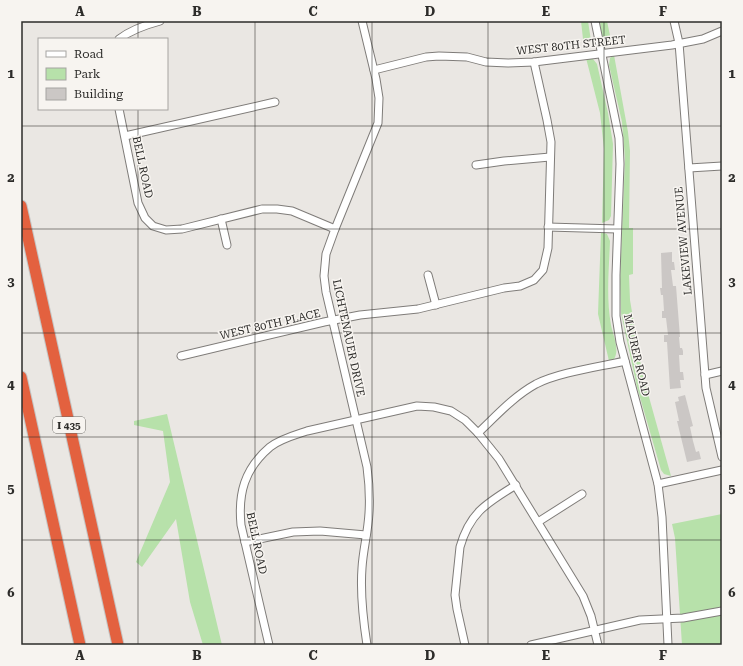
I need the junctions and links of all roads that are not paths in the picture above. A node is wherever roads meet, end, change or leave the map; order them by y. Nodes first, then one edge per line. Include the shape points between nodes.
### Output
1 (160, 21) edge
2 (362, 21) edge
3 (595, 21) edge
4 (674, 21) edge
5 (722, 31) edge
6 (120, 38) edge
7 (679, 43) junction
8 (602, 53) junction
9 (534, 62) junction
10 (374, 70) junction
11 (274, 102) dead end
12 (119, 110) edge
13 (125, 136) junction
14 (550, 157) junction
15 (476, 165) dead end
16 (722, 166) edge
17 (689, 168) junction
18 (21, 206) edge
19 (221, 220) junction
20 (548, 227) junction
21 (335, 229) junction
22 (617, 229) junction
23 (227, 244) dead end
24 (428, 275) dead end
25 (436, 305) junction
26 (332, 321) junction
27 (181, 356) dead end
28 (625, 361) junction
29 (722, 371) edge
30 (705, 375) junction
31 (21, 377) edge
32 (356, 420) junction
33 (478, 433) junction
34 (722, 457) edge
35 (722, 470) edge
36 (658, 484) junction
37 (516, 485) junction
38 (582, 494) dead end
39 (538, 522) junction
40 (366, 535) junction
41 (245, 542) junction
42 (722, 611) edge
43 (667, 618) junction
44 (595, 631) junction
45 (80, 645) edge
46 (118, 645) edge
47 (269, 645) edge
48 (367, 645) edge
49 (465, 645) edge
50 (532, 645) edge
51 (598, 645) edge
52 (668, 645) edge

1 - 6 street via 130,31
2 - 10 street, LICHTENAUER DRIVE
3 - 8 street, MAURER ROAD
4 - 7 street, LAKEVIEW AVENUE
5 - 7 street, WEST 80TH STREET via 703,39
7 - 8 street, WEST 80TH STREET
7 - 17 street, LAKEVIEW AVENUE
8 - 9 street, WEST 80TH STREET
8 - 22 street, MAURER ROAD via 619,138
9 - 10 street, WEST 80TH STREET via 486,62 467,57 439,56
9 - 14 street, WEST 80TH PLACE via 547,120
10 - 21 street, LICHTENAUER DRIVE via 379,98 378,123
11 - 13 street
12 - 13 street, BELL ROAD
13 - 19 street, BELL ROAD via 138,203 145,218 153,226 166,230 182,229
14 - 15 street
14 - 20 street, WEST 80TH PLACE
16 - 17 street
17 - 30 street, LAKEVIEW AVENUE
18 - 46 highway, I 435
19 - 21 street via 262,209 278,209 292,211
19 - 23 street
20 - 22 street
20 - 25 street, WEST 80TH PLACE via 548,248 543,270 534,280 520,286
21 - 26 street, LICHTENAUER DRIVE via 326,254 324,276
22 - 28 street, MAURER ROAD via 615,304
24 - 25 street
25 - 26 street, WEST 80TH PLACE
26 - 27 street, WEST 80TH PLACE
26 - 32 street, LICHTENAUER DRIVE
28 - 33 street via 559,376 537,384 514,400
28 - 36 street, MAURER ROAD
29 - 30 street
30 - 34 street, LAKEVIEW AVENUE
31 - 45 highway
32 - 33 street, BELL ROAD via 417,406 434,406 451,411
32 - 40 street, LICHTENAUER DRIVE via 368,467 370,514
32 - 41 street, BELL ROAD via 292,436 271,446 256,462 248,473 241,493 239,508
33 - 37 street, BELL ROAD
35 - 36 street
36 - 43 street, MAURER ROAD
37 - 39 street, BELL ROAD
37 - 49 street via 477,512 462,540 455,595
38 - 39 street
39 - 44 street, BELL ROAD via 583,596
40 - 41 street via 320,531 293,532
40 - 48 street, LICHTENAUER DRIVE via 361,590
41 - 47 street, BELL ROAD
42 - 43 street via 683,618
43 - 44 street via 640,620
43 - 52 street, MAURER ROAD
44 - 50 street
44 - 51 street, BELL ROAD

